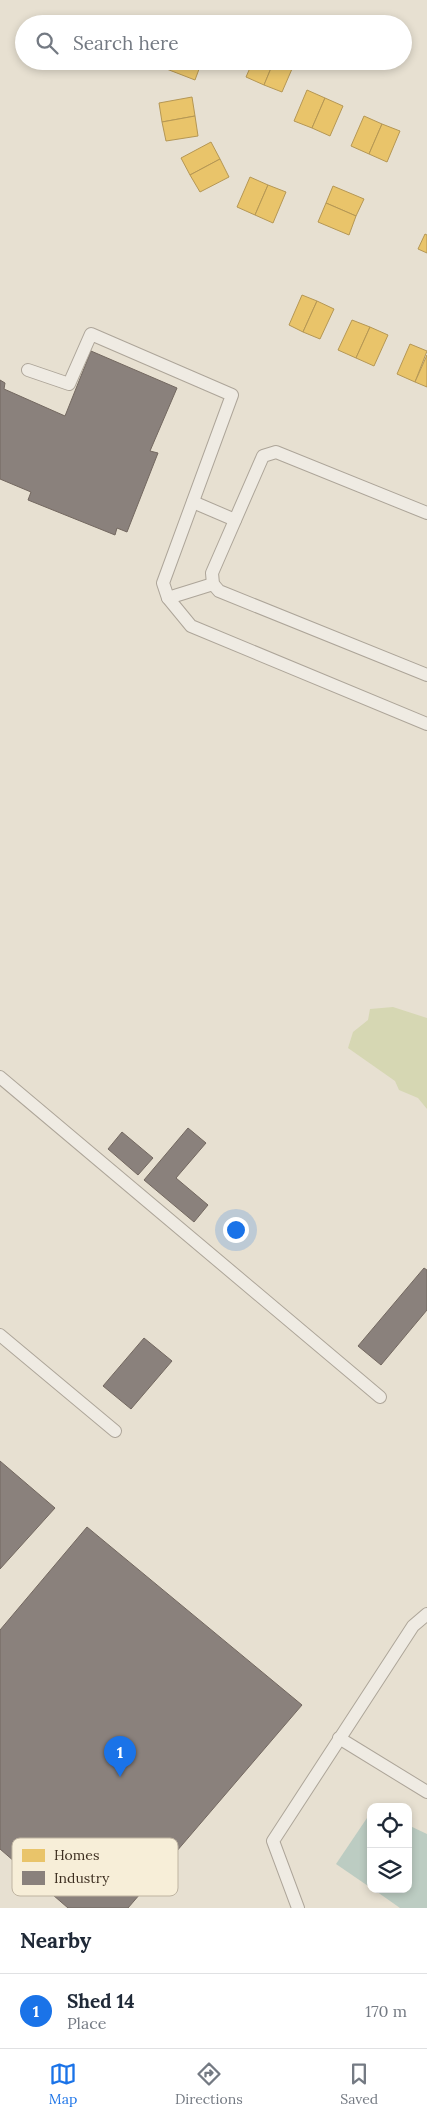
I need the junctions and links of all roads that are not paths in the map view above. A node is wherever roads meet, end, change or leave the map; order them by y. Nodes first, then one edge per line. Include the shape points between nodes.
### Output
1 (28, 370) dead end
2 (193, 502) junction
3 (427, 513) edge
4 (235, 520) junction
5 (213, 584) junction
6 (168, 598) junction
7 (427, 675) edge
8 (427, 724) edge
9 (0, 1077) edge
10 (0, 1334) edge
11 (380, 1397) dead end
12 (115, 1431) dead end
13 (427, 1614) edge
14 (339, 1738) junction
15 (427, 1792) edge
16 (298, 1908) edge

1 - 2 lane via 69,384 90,334 232,396
2 - 4 lane
2 - 6 lane via 163,583
3 - 4 lane via 276,452 263,456
4 - 5 lane via 212,573
5 - 6 lane
5 - 7 lane via 219,591
6 - 8 lane via 191,626
9 - 11 lane
10 - 12 lane
13 - 14 lane via 413,1626
14 - 15 lane
14 - 16 lane via 273,1841

